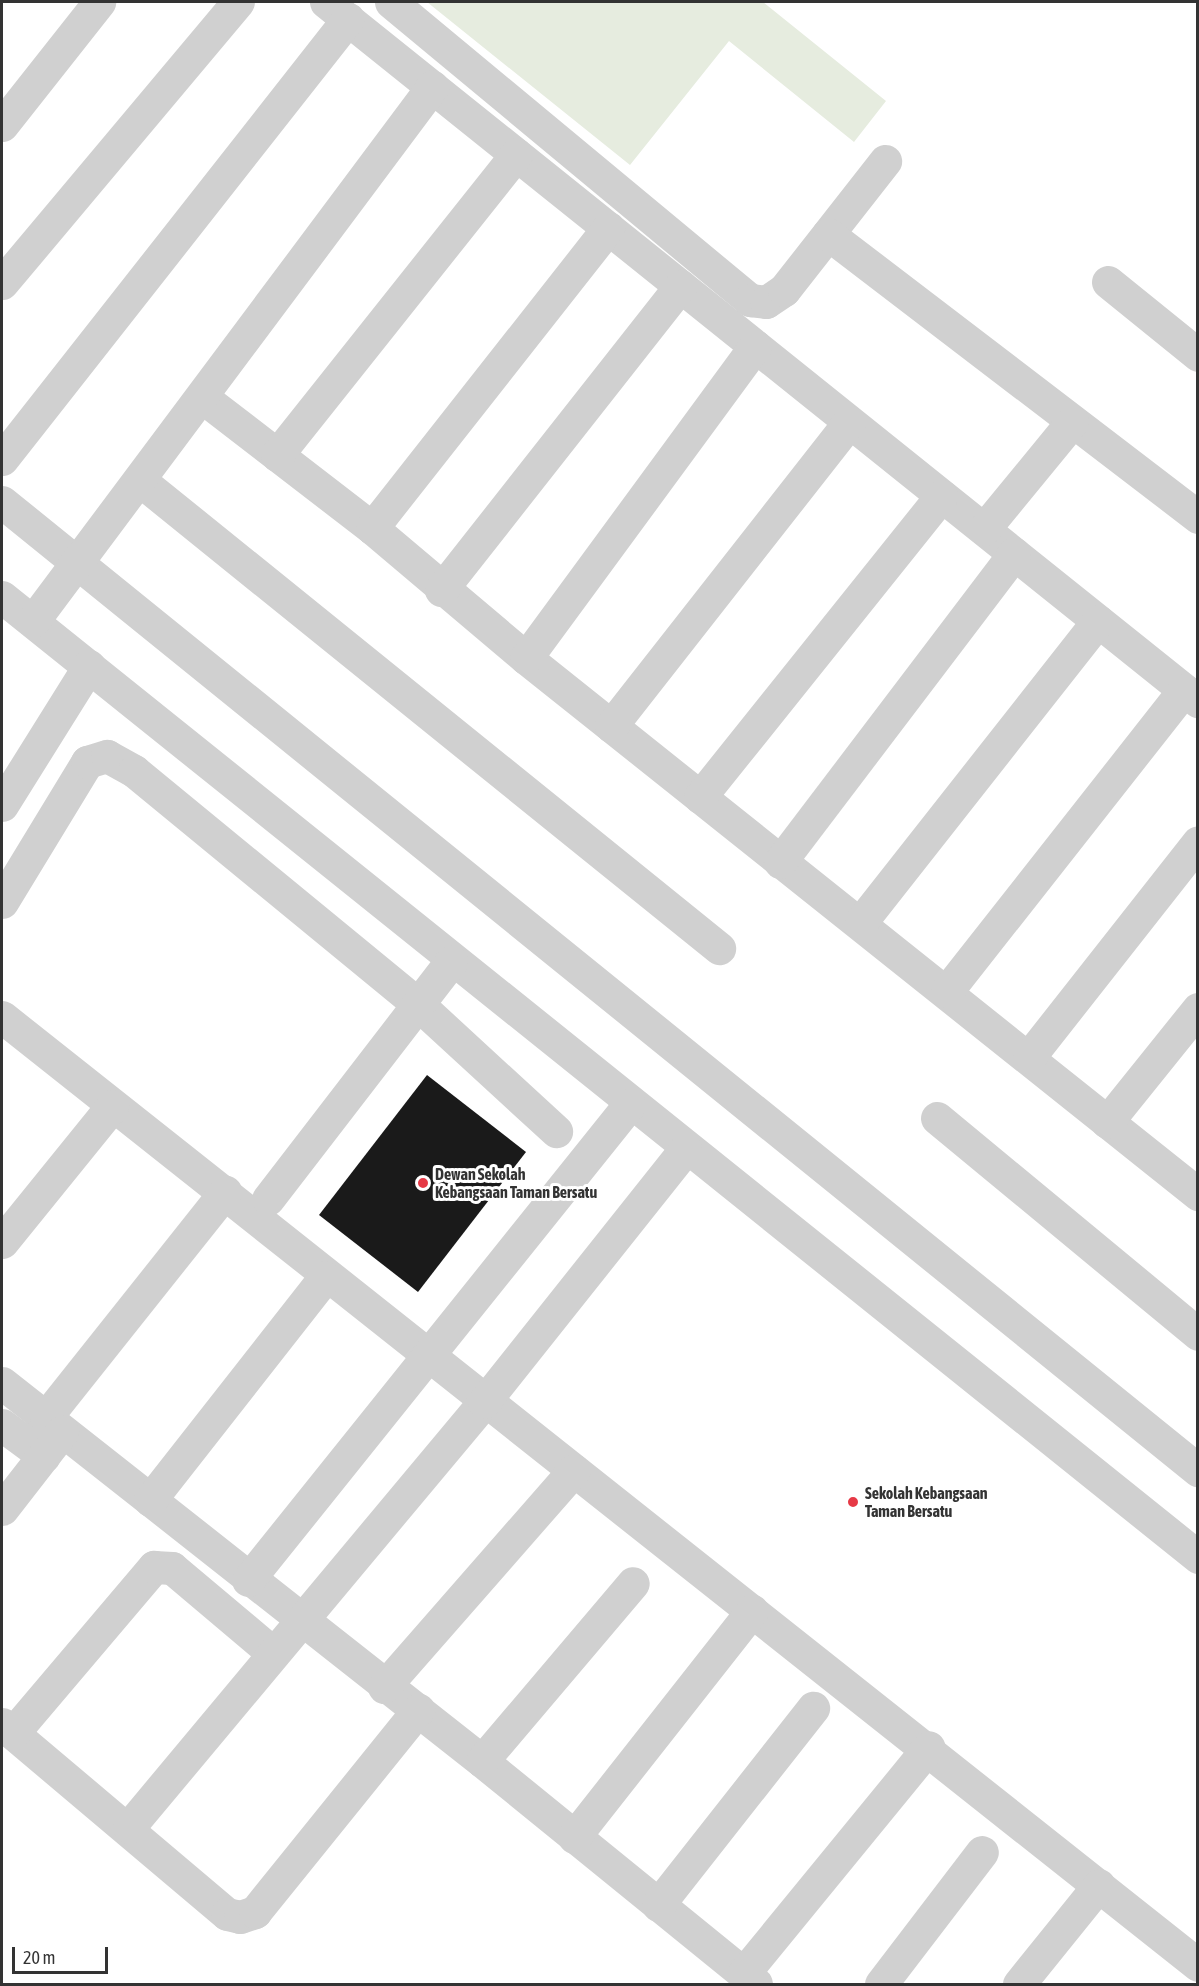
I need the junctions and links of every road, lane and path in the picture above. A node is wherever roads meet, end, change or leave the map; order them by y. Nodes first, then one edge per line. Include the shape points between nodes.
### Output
1 (99, 2) edge
2 (238, 2) edge
3 (391, 2) edge
4 (337, 10) edge
5 (432, 87) junction
6 (2, 125) edge
7 (516, 154) junction
8 (885, 161) dead end
9 (608, 228) junction
10 (828, 234) junction
11 (1108, 282) dead end
12 (2, 283) edge
13 (680, 286) junction
14 (755, 346) junction
15 (1197, 355) edge
16 (202, 397) junction
17 (849, 422) junction
18 (1072, 422) junction
19 (277, 455) junction
20 (2, 459) edge
21 (142, 482) junction
22 (941, 496) junction
23 (2, 502) edge
24 (1197, 517) edge
25 (372, 528) junction
26 (984, 530) junction
27 (1014, 554) junction
28 (75, 561) junction
29 (441, 590) junction
30 (2, 597) edge
31 (33, 621) junction
32 (1098, 621) junction
33 (526, 658) junction
34 (89, 666) junction
35 (1190, 696) edge
36 (611, 726) junction
37 (700, 797) junction
38 (2, 805) edge
39 (1197, 842) edge
40 (780, 862) junction
41 (2, 902) edge
42 (861, 922) junction
43 (719, 948) dead end
44 (451, 961) junction
45 (946, 992) junction
46 (420, 1006) junction
47 (1197, 1009) edge
48 (2, 1017) edge
49 (1029, 1057) junction
50 (629, 1105) junction
51 (112, 1106) junction
52 (937, 1119) dead end
53 (1107, 1122) junction
54 (556, 1131) dead end
55 (684, 1149) junction
56 (1195, 1186) edge
57 (225, 1192) junction
58 (268, 1199) dead end
59 (2, 1242) edge
60 (325, 1277) junction
61 (1197, 1334) edge
62 (428, 1359) junction
63 (2, 1383) edge
64 (484, 1402) junction
65 (2, 1425) edge
66 (50, 1435) junction
67 (574, 1470) junction
68 (1197, 1470) edge
69 (150, 1500) junction
70 (2, 1509) edge
71 (1197, 1557) edge
72 (248, 1580) junction
73 (633, 1583) dead end
74 (752, 1611) junction
75 (300, 1621) junction
76 (273, 1653) junction
77 (384, 1687) junction
78 (813, 1708) dead end
79 (418, 1710) junction
80 (7, 1729) edge
81 (929, 1747) junction
82 (482, 1761) junction
83 (129, 1827) junction
84 (574, 1837) junction
85 (982, 1852) dead end
86 (1099, 1885) junction
87 (658, 1905) junction
88 (1197, 1965) edge
89 (750, 1979) edge
90 (881, 1984) edge
91 (1019, 1984) edge

1 - 6 street
2 - 12 street
3 - 10 street via 750,300 776,298
4 - 5 street
4 - 20 street
5 - 7 street
5 - 16 street
7 - 9 street
7 - 19 street
8 - 10 street
9 - 13 street
9 - 25 street
10 - 18 street
11 - 15 street
13 - 14 street
13 - 29 street
14 - 17 street
14 - 33 street
16 - 19 street
16 - 21 street
17 - 22 street
17 - 36 street
18 - 24 street
18 - 26 street
19 - 25 street
21 - 28 street
21 - 43 street
22 - 26 street
22 - 37 street
23 - 28 street
25 - 29 street
26 - 27 street
27 - 32 street
27 - 40 street
28 - 31 street
28 - 68 street
29 - 33 street
30 - 31 street
31 - 34 street
32 - 35 street
32 - 42 street
33 - 36 street
34 - 38 street
34 - 44 street
35 - 45 street
36 - 37 street
37 - 40 street
39 - 49 street
40 - 42 street
41 - 46 street via 87,762 107,756 134,771
42 - 45 street
44 - 46 street
44 - 50 street
45 - 49 street
46 - 54 street
46 - 58 street
47 - 53 street
48 - 51 street
49 - 53 street
50 - 55 street
50 - 62 street
51 - 57 street
51 - 59 street
52 - 61 street
53 - 56 street
55 - 64 street
55 - 71 street
57 - 60 street
57 - 66 street
60 - 62 street
60 - 69 street
62 - 64 street
62 - 72 street
63 - 66 street
64 - 67 street
64 - 75 street
65 - 66 street
66 - 69 street
66 - 70 street
67 - 74 street
67 - 77 street
69 - 72 street
72 - 75 street
73 - 82 street
74 - 81 street
74 - 84 street
75 - 76 street
75 - 77 street
76 - 80 street via 172,1568 154,1567
76 - 83 street
77 - 79 street
78 - 87 street
79 - 82 street
79 - 83 street via 255,1912 227,1914
80 - 83 street
81 - 86 street
81 - 89 street
82 - 84 street
84 - 87 street
85 - 90 street
86 - 88 street
86 - 91 street
87 - 89 street

